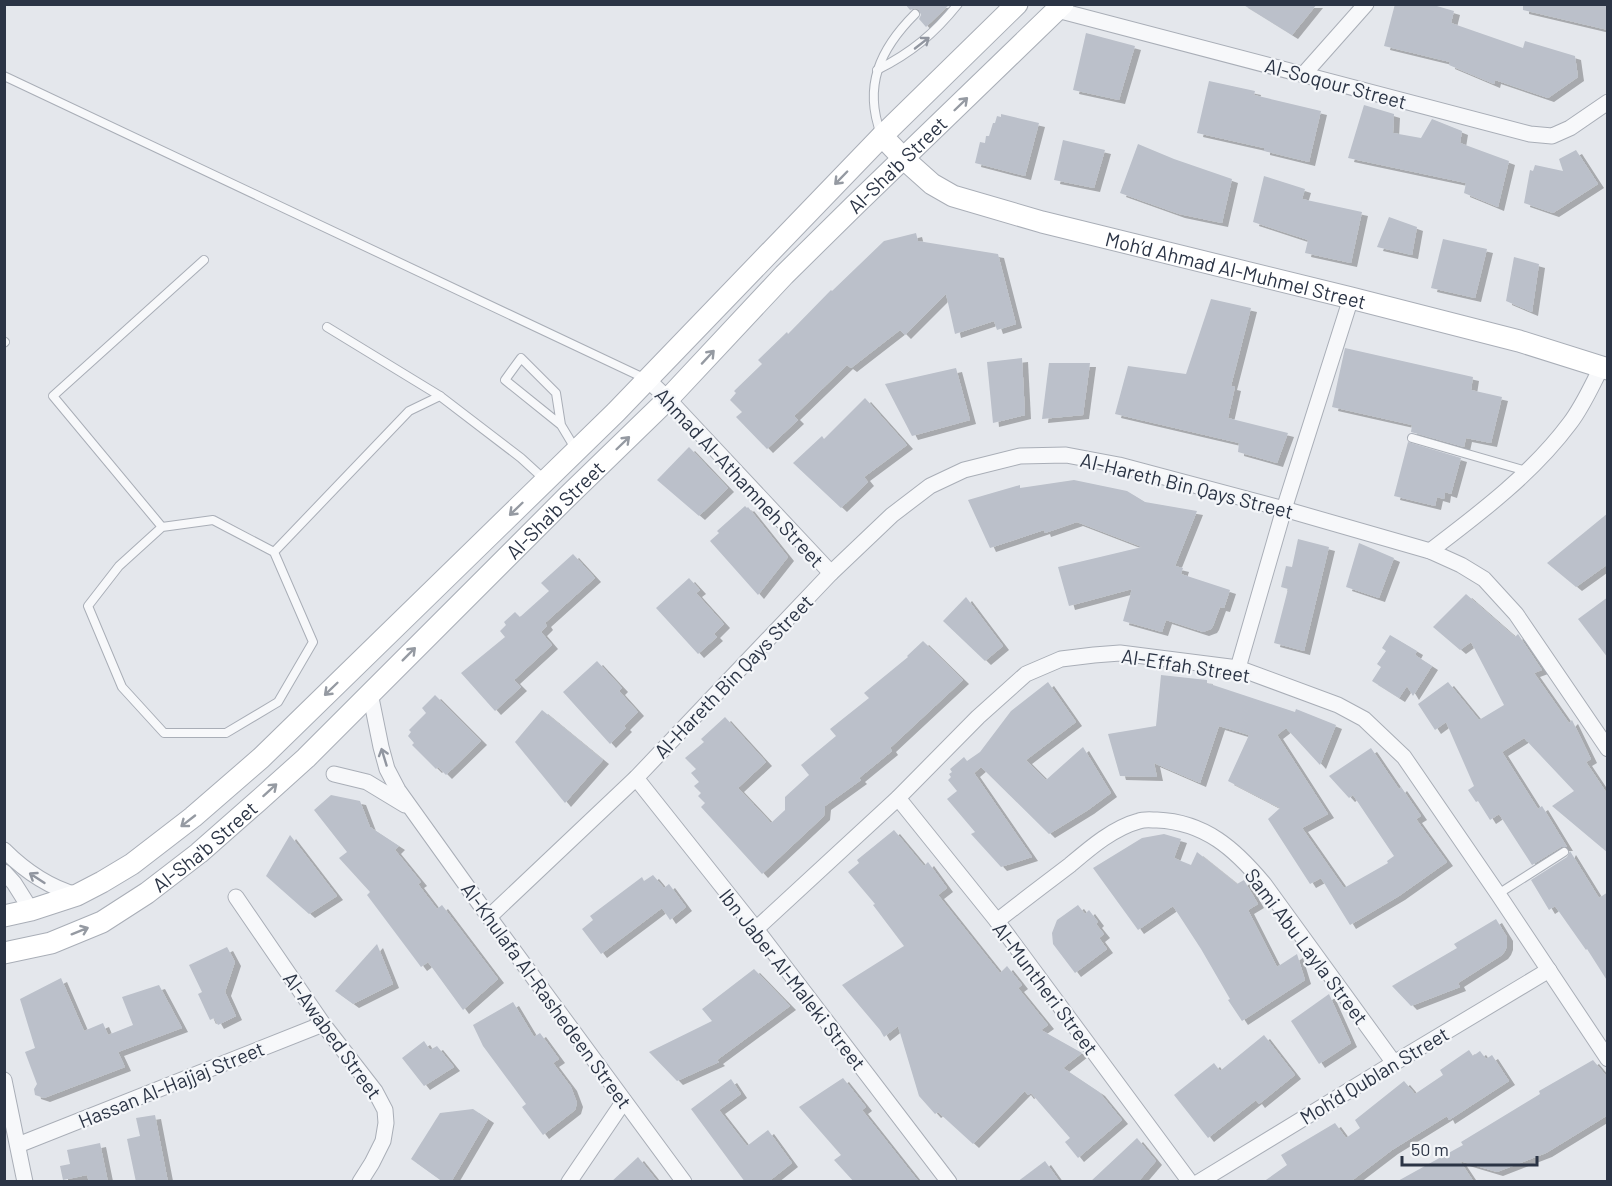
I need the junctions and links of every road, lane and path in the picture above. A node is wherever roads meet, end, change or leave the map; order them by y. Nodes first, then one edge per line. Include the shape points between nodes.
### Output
1 (958, 4) edge
2 (1017, 4) edge
3 (1360, 6) edge
4 (1060, 7) edge
5 (915, 15) dead end
6 (877, 70) junction
7 (1303, 75) junction
8 (6, 79) edge
9 (1608, 102) edge
10 (882, 136) junction
11 (904, 159) junction
12 (204, 260) dead end
13 (1351, 297) junction
14 (327, 327) dead end
15 (1605, 368) edge
16 (648, 380) junction
17 (440, 396) junction
18 (668, 399) junction
19 (561, 425) junction
20 (1412, 438) dead end
21 (576, 452) junction
22 (1526, 471) junction
23 (545, 480) junction
24 (1284, 509) junction
25 (162, 527) junction
26 (1430, 551) junction
27 (274, 552) junction
28 (831, 573) junction
29 (1238, 669) junction
30 (370, 693) junction
31 (1608, 749) edge
32 (334, 774) dead end
33 (636, 778) junction
34 (898, 798) junction
35 (411, 808) junction
36 (4, 850) edge
37 (1563, 852) dead end
38 (4, 872) edge
39 (1498, 894) junction
40 (77, 895) junction
41 (236, 897) dead end
42 (31, 910) junction
43 (4, 916) edge
44 (489, 917) junction
45 (997, 921) junction
46 (756, 929) junction
47 (51, 943) junction
48 (4, 953) edge
49 (1550, 970) junction
50 (324, 1023) junction
51 (1608, 1059) edge
52 (1394, 1063) junction
53 (4, 1080) edge
54 (624, 1101) junction
55 (18, 1145) junction
56 (25, 1182) edge
57 (360, 1182) edge
58 (569, 1182) edge
59 (684, 1182) edge
60 (949, 1182) edge
61 (1190, 1182) edge
62 (1199, 1182) edge

6 -> 1 lane via 932,34
2 - 10 street, Al-Sha'b Street
3 - 7 street
4 - 7 street, Al-Soqour Street
11 -> 4 street, Al-Sha'b Street
5 - 6 lane via 892,40
6 - 10 lane via 873,98
7 - 9 street, Al-Soqour Street via 1530,134 1552,136
8 - 16 lane
10 - 11 street, Moh’d Ahmad Al-Muhmel Street
10 -> 16 street, Al-Sha'b Street
11 - 13 street, Moh’d Ahmad Al-Muhmel Street via 932,184 953,196
18 -> 11 street, Al-Sha'b Street via 784,275
12 - 25 lane via 53,396
13 - 15 street, Moh’d Ahmad Al-Muhmel Street
13 - 24 street
14 - 17 lane
15 - 22 street via 1572,422
16 - 18 street, Ahmad Al-Athamneh Street
16 - 21 street, Al-Sha'b Street
17 - 23 lane
17 - 27 lane via 409,411
18 - 28 street, Ahmad Al-Athamneh Street
30 -> 18 street, Al-Sha'b Street
19 - 19 lane via 556,393 521,358 505,380
19 - 21 lane
20 - 22 lane
21 - 23 street, Al-Sha'b Street
22 - 26 street
23 -> 40 street, Al-Sha'b Street via 261,758 132,864
24 - 26 street, Al-Hareth Bin Qays Street
24 - 28 street, Al-Hareth Bin Qays Street via 1119,465 1066,455 1020,456 964,470 930,486 892,515
24 - 29 street
25 - 27 lane via 213,520
25 - 27 lane via 119,566 88,606 122,687 164,733 226,733 278,702 313,642
26 - 31 street, Al-Hareth Bin Qays Street via 1484,579 1516,614
28 - 33 street, Al-Hareth Bin Qays Street
29 - 34 street, Al-Effah Street via 1120,653 1061,659 1026,674
29 - 39 street, Al-Effah Street via 1338,705 1364,719 1404,757
35 -> 30 street, Al-Khulafa Al-Rashedeen Street via 387,769
47 -> 30 street, Al-Sha'b Street via 102,922 199,853 306,758
32 - 35 street, Al-Khulafa Al-Rashedeen Street via 367,782
33 - 44 street, Al-Hareth Bin Qays Street
33 - 46 street, Ibn Jaber Al-Maleki Street
34 - 45 street, Al-Muntheri Street
34 - 46 street, Al-Effah Street
35 - 44 street, Al-Khulafa Al-Rashedeen Street
40 -> 36 street via 39,879
37 - 39 lane
38 - 42 street
39 - 49 street, Al-Effah Street
40 - 42 street, Al-Sha'b Street
41 - 50 street, Al-Awabed Street
42 - 43 street, Al-Sha'b Street
42 - 47 street
44 - 54 street, Al-Khulafa Al-Rashedeen Street
45 - 52 street, Sami Abu Layla Street via 1108,835 1140,820 1185,824 1226,844 1249,866
45 - 61 street, Al-Muntheri Street
46 - 60 street, Ibn Jaber Al-Maleki Street
47 - 48 street, Al-Sha'b Street
49 - 51 street, Al-Effah Street
49 - 52 street, Moh’d Qublan Street
50 - 55 street, Hassan Al-Hajjaj Street
50 - 57 street, Al-Awabed Street via 385,1110 382,1142
52 - 62 street, Moh’d Qublan Street
53 - 55 street
54 - 58 street
54 - 59 street, Al-Khulafa Al-Rashedeen Street
55 - 56 street

